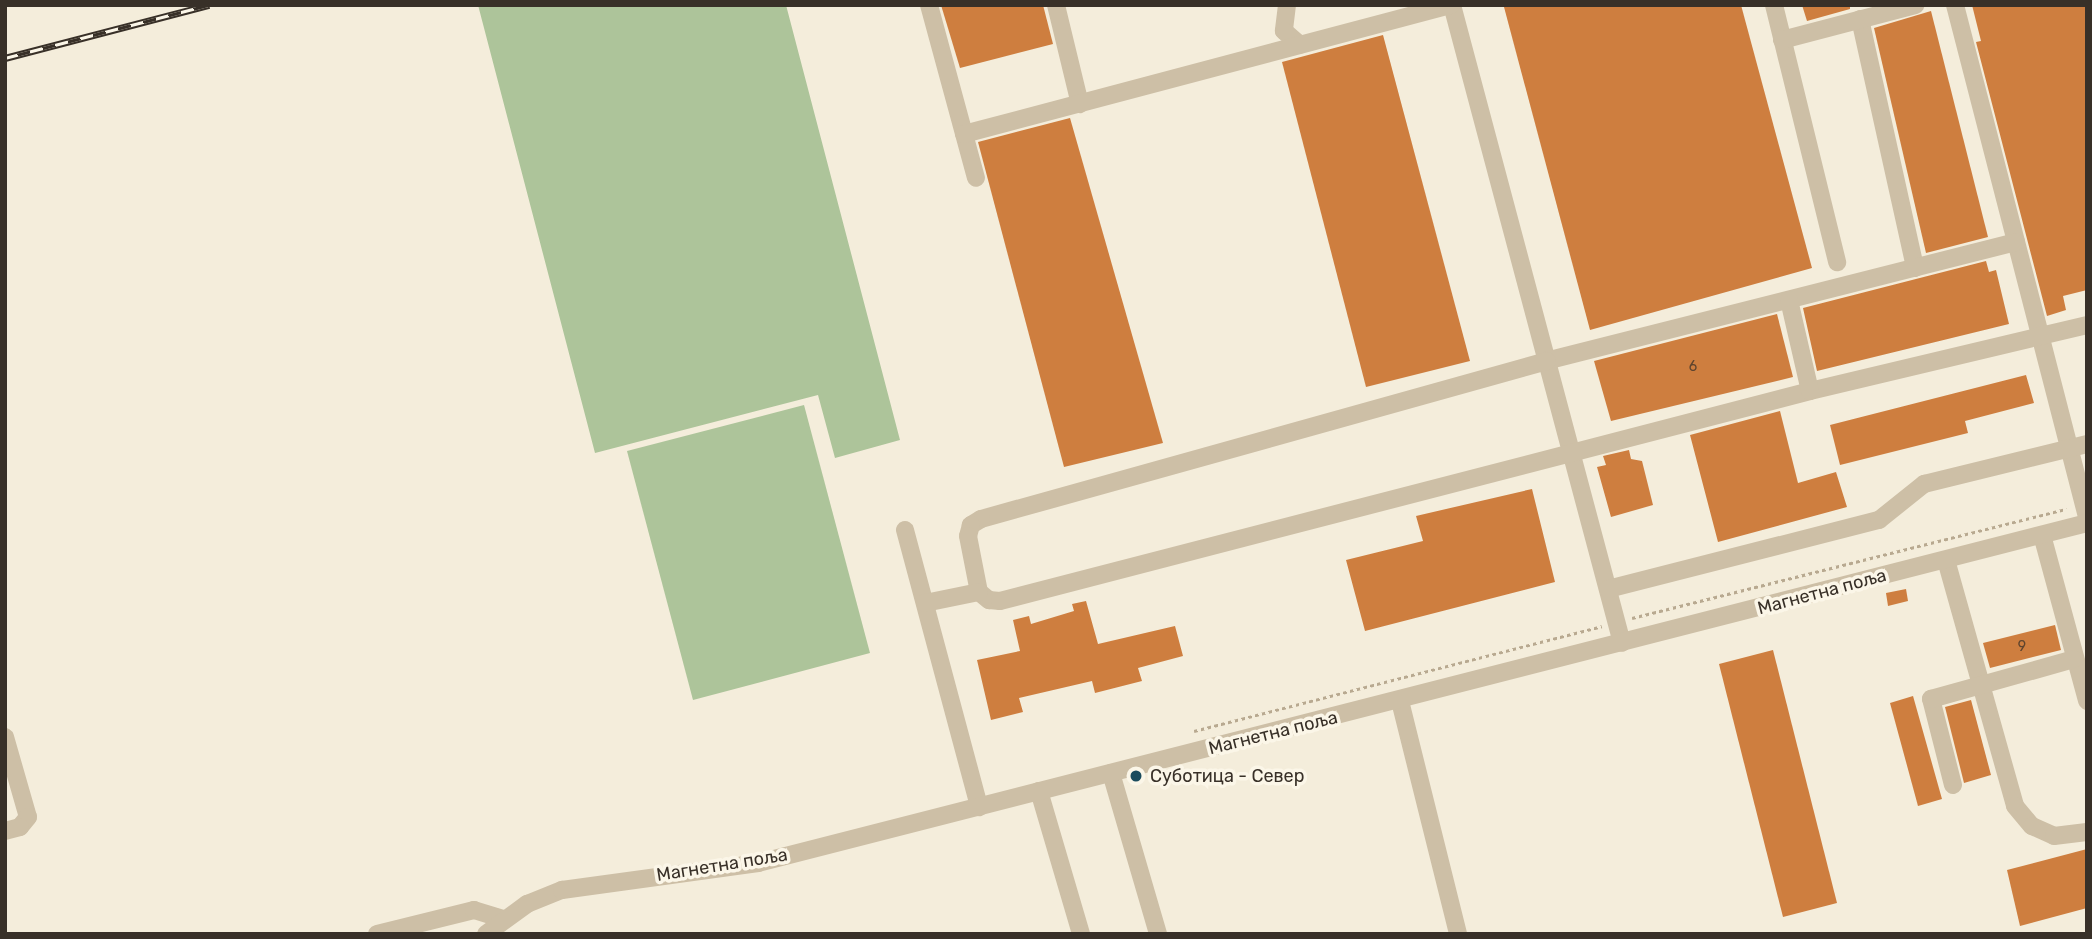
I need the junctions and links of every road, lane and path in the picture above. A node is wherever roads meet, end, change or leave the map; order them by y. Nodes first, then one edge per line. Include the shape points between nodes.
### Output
1 (929, 5) edge
2 (1056, 5) edge
3 (1287, 5) edge
4 (1452, 5) edge
5 (1774, 5) edge
6 (1914, 5) edge
7 (1955, 5) edge
8 (1860, 19) junction
9 (1783, 40) junction
10 (1300, 46) junction
11 (1080, 104) junction
12 (964, 134) junction
13 (976, 178) dead end
14 (2016, 242) junction
15 (1837, 262) dead end
16 (1915, 268) junction
17 (1789, 300) junction
18 (2087, 325) edge
19 (2040, 338) junction
20 (1547, 361) junction
21 (1810, 391) junction
22 (2078, 446) edge
23 (1572, 452) junction
24 (2082, 480) edge
25 (2085, 511) edge
26 (2087, 523) edge
27 (905, 530) dead end
28 (2042, 535) junction
29 (1945, 560) junction
30 (1608, 589) junction
31 (979, 592) junction
32 (925, 603) junction
33 (1617, 622) junction
34 (1622, 643) junction
35 (2074, 659) junction
36 (1981, 684) junction
37 (1400, 701) junction
38 (2087, 701) edge
39 (1194, 731) dead end
40 (5, 737) edge
41 (1111, 773) junction
42 (1953, 785) dead end
43 (1039, 791) junction
44 (979, 807) junction
45 (5, 831) edge
46 (2087, 832) edge
47 (503, 919) junction
48 (377, 934) edge
49 (486, 934) edge
50 (1081, 934) edge
51 (1158, 934) edge
52 (1458, 934) edge

1 - 12 street
2 - 11 street
3 - 10 street via 1283,32
4 - 10 street
4 - 20 street
5 - 9 street
6 - 8 street
7 - 14 street
8 - 9 street
8 - 16 street
9 - 15 street
10 - 11 street
11 - 12 street
12 - 13 street
14 - 16 street
14 - 19 street
16 - 17 street
17 - 20 street
17 - 21 street
18 - 19 street
19 - 21 street
19 - 22 street
20 - 23 street
20 - 31 street via 981,519 971,525 968,536
21 - 23 street
22 - 24 street
22 - 30 street via 1924,484 1879,520
23 - 30 street
23 - 31 street via 1000,601
24 - 25 street
25 - 33 path
26 - 28 street, Магнетна поља
27 - 32 street
28 - 29 street, Магнетна поља
28 - 35 street
29 - 34 street, Магнетна поља
29 - 36 street
30 - 33 street
31 - 32 street
32 - 44 street
33 - 34 street
33 - 39 path
34 - 37 street, Магнетна поља
35 - 36 street
35 - 38 street
36 - 42 street via 1931,699
36 - 46 street via 2022,818 2054,836
37 - 41 street, Магнетна поља
37 - 52 street
40 - 45 street via 28,817 20,827
41 - 43 street, Магнетна поља
41 - 51 street
43 - 44 street, Магнетна поља
43 - 50 street
44 - 47 street, Магнетна поља via 758,863 586,884 527,904
47 - 48 street via 474,910
47 - 49 street, Магнетна поља

